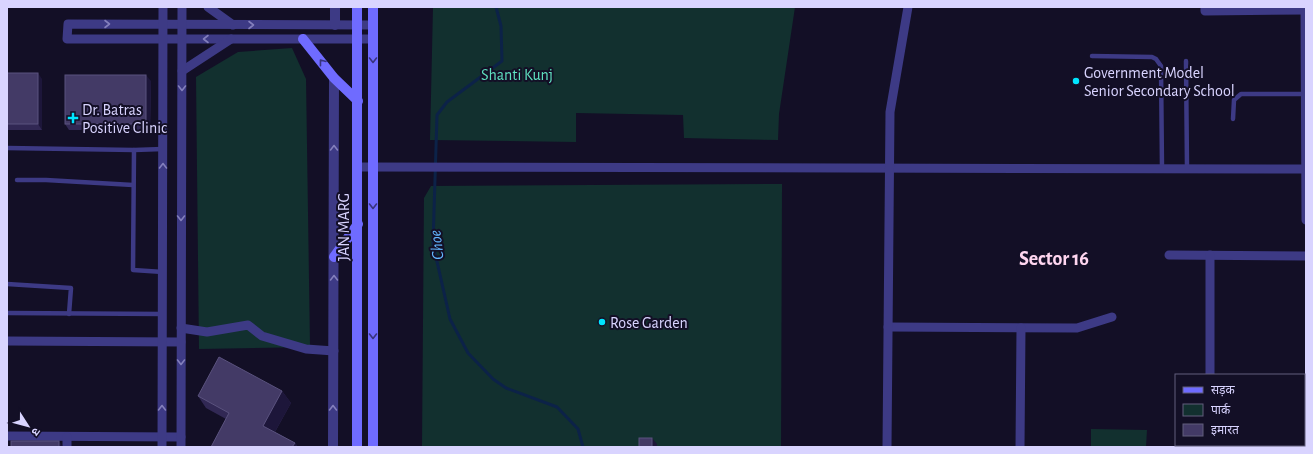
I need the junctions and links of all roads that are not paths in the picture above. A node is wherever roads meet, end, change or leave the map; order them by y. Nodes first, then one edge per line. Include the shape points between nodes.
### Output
1 (163, 7) edge
2 (182, 7) edge
3 (208, 7) edge
4 (335, 7) edge
5 (357, 7) edge
6 (373, 7) edge
7 (908, 7) edge
8 (1205, 7) edge
9 (1305, 9) edge
10 (163, 24) junction
11 (182, 24) junction
12 (232, 24) junction
13 (335, 25) junction
14 (358, 25) junction
15 (373, 25) junction
16 (1306, 35) edge
17 (163, 39) junction
18 (182, 39) junction
19 (231, 39) junction
20 (303, 39) junction
21 (358, 39) junction
22 (373, 39) junction
23 (1092, 56) dead end
24 (1186, 61) dead end
25 (182, 71) junction
26 (334, 78) junction
27 (1306, 98) edge
28 (358, 101) junction
29 (1233, 118) dead end
30 (7, 148) edge
31 (163, 149) junction
32 (134, 150) junction
33 (358, 167) junction
34 (373, 167) junction
35 (890, 169) junction
36 (1162, 169) junction
37 (1187, 169) junction
38 (1306, 169) edge
39 (17, 180) dead end
40 (133, 185) junction
41 (1306, 220) edge
42 (358, 224) junction
43 (1170, 255) dead end
44 (1210, 255) junction
45 (334, 256) junction
46 (1306, 256) edge
47 (163, 272) junction
48 (7, 284) edge
49 (7, 313) edge
50 (69, 314) junction
51 (162, 314) junction
52 (1112, 317) dead end
53 (888, 327) junction
54 (181, 328) junction
55 (1022, 328) junction
56 (7, 341) edge
57 (162, 342) junction
58 (181, 342) junction
59 (334, 352) junction
60 (1210, 374) edge
61 (7, 436) edge
62 (67, 437) junction
63 (162, 437) junction
64 (181, 437) junction
65 (67, 447) edge
66 (162, 447) edge
67 (181, 447) edge
68 (333, 447) edge
69 (357, 447) edge
70 (373, 447) edge
71 (887, 447) edge
72 (1020, 447) edge

1 - 10 street
2 - 11 street
3 - 12 street
4 - 13 street
5 - 14 main road, JAN MARG
6 - 15 main road, JAN MARG
7 - 35 street via 890,112
8 - 9 street via 1205,10
9 - 16 street
10 - 11 street
10 - 17 street
17 -> 10 street via 67,39 68,24
11 - 12 street
11 - 18 street
12 -> 13 street
13 - 14 street
14 - 15 street
14 - 21 main road, JAN MARG
15 - 22 main road, JAN MARG
16 - 27 street
17 - 18 street
17 - 31 street
19 -> 18 street
18 - 25 street
19 - 20 street
19 - 25 street
20 - 21 street
26 -> 20 main road
21 - 22 street
21 - 28 main road, JAN MARG
22 -> 34 main road, JAN MARG
23 - 36 lane via 1152,57 1161,66
24 - 37 lane
25 -> 54 street
26 - 28 main road
45 -> 26 street
27 - 29 lane via 1241,94 1234,100
27 - 38 street
28 - 33 main road, JAN MARG
30 - 32 lane
31 - 32 lane
47 -> 31 street
32 - 40 lane
33 - 34 street
33 - 42 main road, JAN MARG
34 - 35 street
34 -> 70 main road, JAN MARG
35 - 36 street
35 - 53 street
36 - 37 street
37 - 38 street
38 - 41 street
39 - 40 lane
40 - 47 lane via 133,270
42 - 45 main road
42 - 69 main road, JAN MARG
43 - 44 street
44 - 46 street
44 - 60 street
59 -> 45 street
47 - 51 street
48 - 50 lane via 71,288
49 - 50 lane
50 - 51 lane
51 - 57 street
52 - 55 street via 1076,328
53 - 55 street
53 - 71 street
54 - 58 street
54 - 59 street via 207,332 248,326 262,336 306,349
55 - 72 street
56 - 57 street
57 - 58 street
63 -> 57 street
58 -> 64 street
68 -> 59 street
61 - 62 street
62 - 63 street
62 - 65 street
63 - 64 street
63 - 66 street
64 - 67 street

